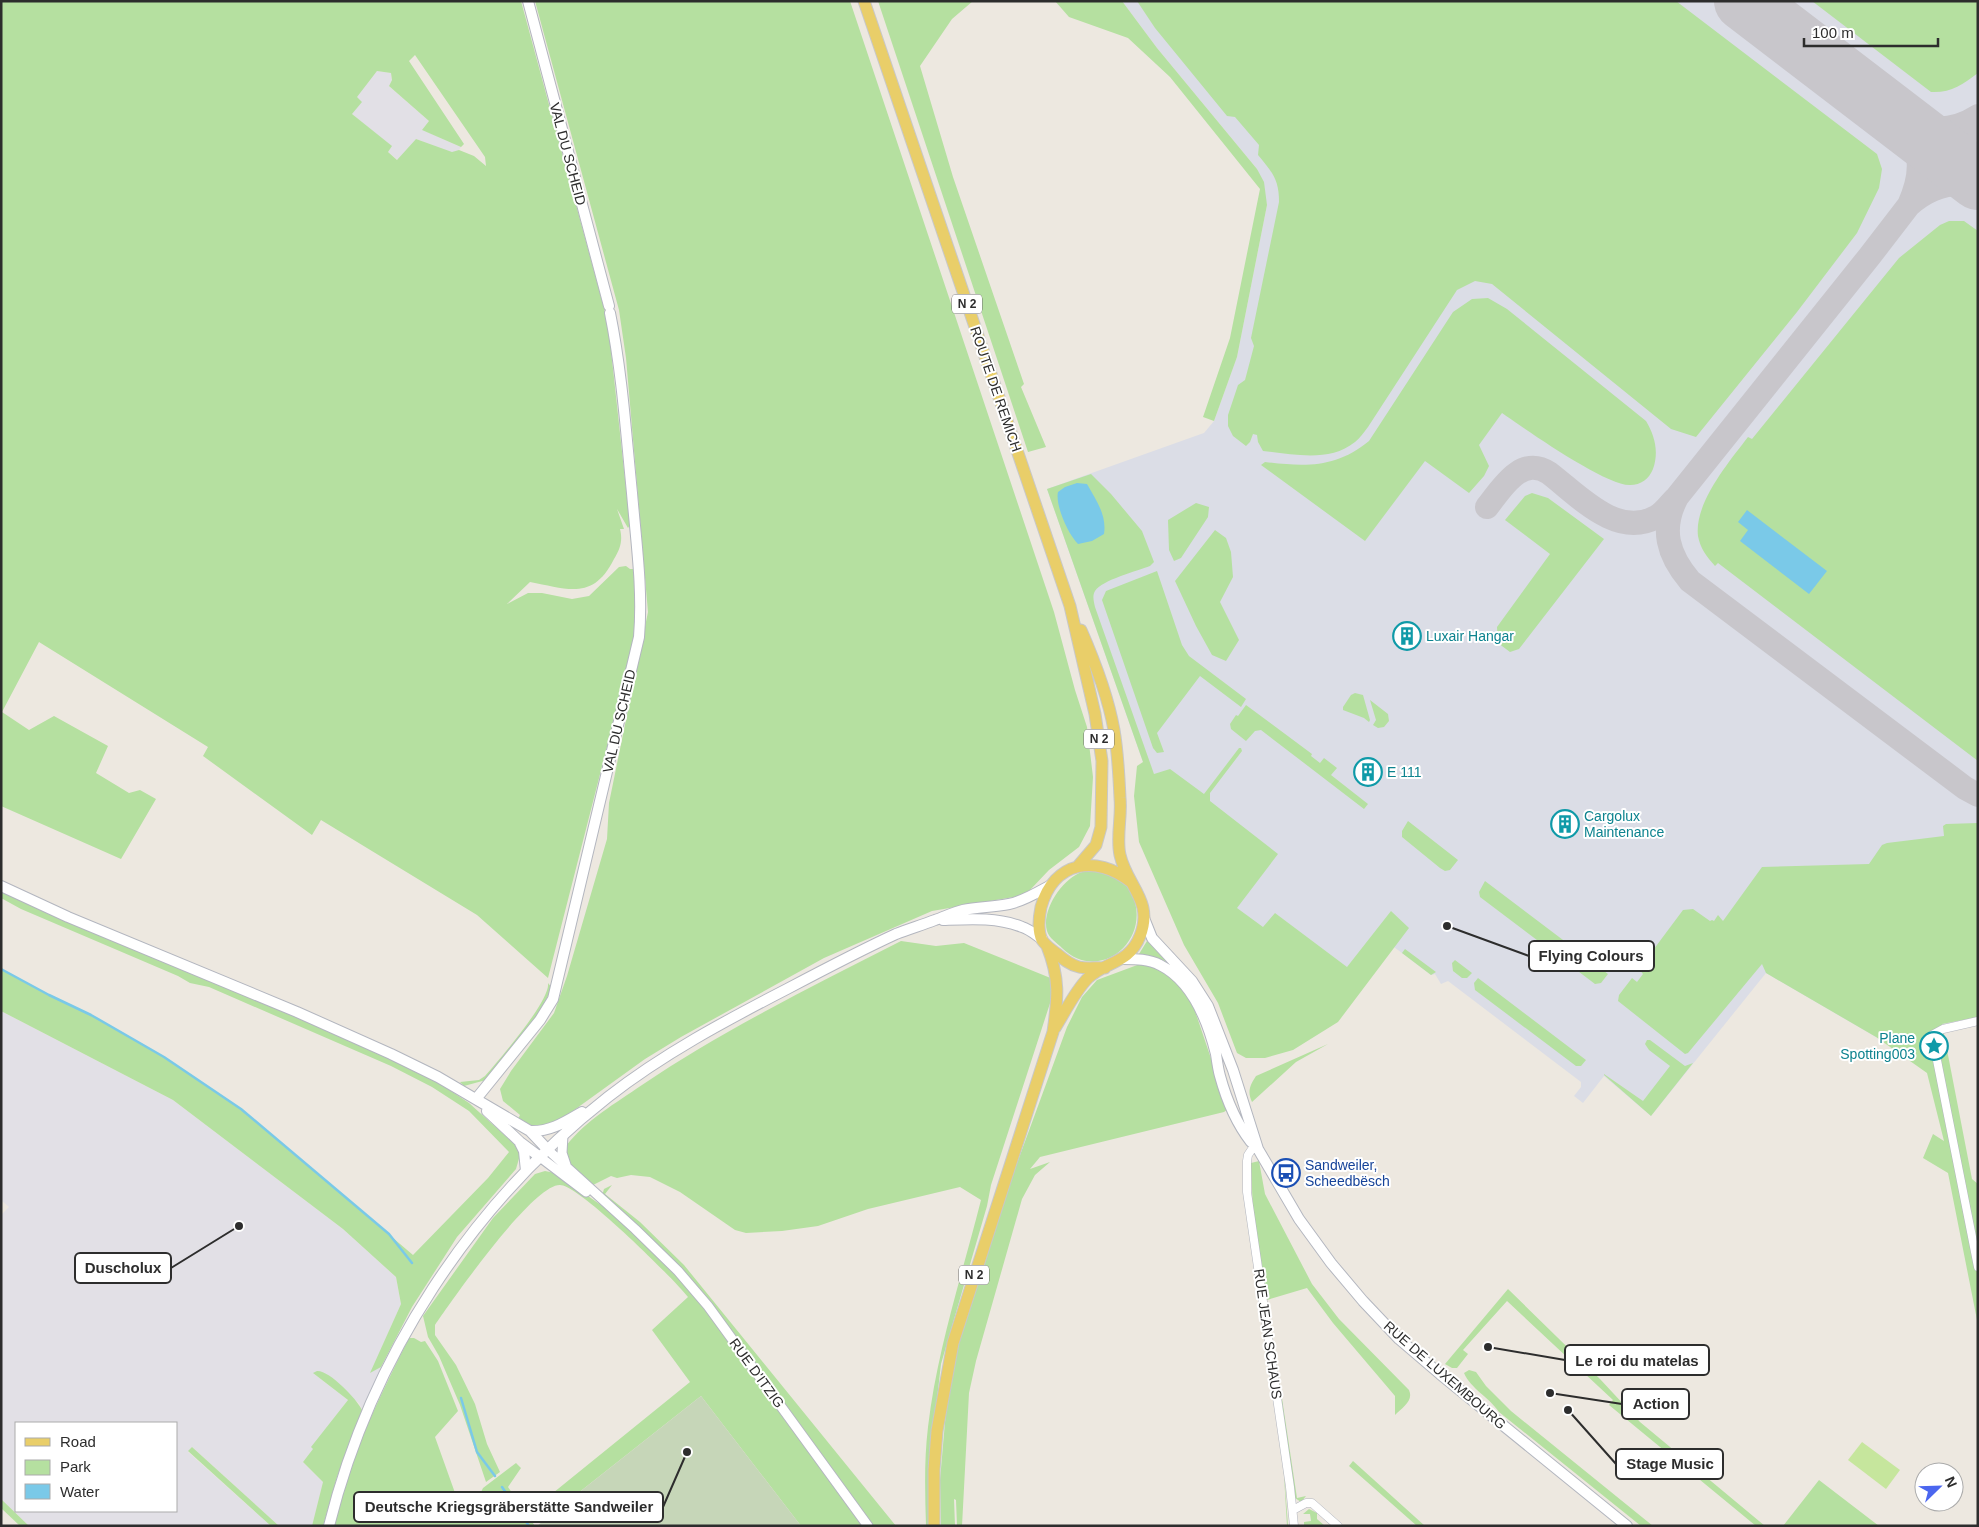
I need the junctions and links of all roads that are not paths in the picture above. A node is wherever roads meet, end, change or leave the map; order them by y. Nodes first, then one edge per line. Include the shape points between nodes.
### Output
1 (528, 1) edge
2 (864, 1) edge
3 (1070, 606) junction
4 (1078, 866) junction
5 (1134, 884) junction
6 (1051, 885) junction
7 (1, 886) edge
8 (1144, 918) junction
9 (934, 920) junction
10 (1044, 942) junction
11 (1123, 959) junction
12 (1106, 968) junction
13 (1195, 999) junction
14 (1978, 1021) edge
15 (1053, 1032) junction
16 (1233, 1070) junction
17 (609, 1096) junction
18 (476, 1099) junction
19 (530, 1131) junction
20 (563, 1135) junction
21 (520, 1142) junction
22 (1258, 1149) junction
23 (544, 1153) junction
24 (569, 1169) junction
25 (526, 1171) junction
26 (636, 1230) junction
27 (1978, 1267) edge
28 (1293, 1510) junction
29 (329, 1526) edge
30 (868, 1526) edge
31 (934, 1526) edge
32 (1294, 1526) edge
33 (1338, 1526) edge
34 (1627, 1526) edge

1 - 18 main road, VAL DU SCHEID via 619,358 641,610 639,637 553,999 540,1020
2 - 3 main road, ROUTE DE REMICH / N 2
3 - 4 main road, ROUTE DE REMICH / N 2 via 1095,714 1102,761 1102,827 1096,845
3 - 5 main road, ROUTE DE REMICH / N 2 via 1092,656 1114,730 1121,802 1118,842 1124,867
4 - 5 main road via 1094,864 1111,869
4 - 6 main road via 1060,875
5 - 8 main road via 1142,901
6 - 9 main road via 1011,904 960,910
6 - 10 main road via 1039,915
7 - 18 main road via 383,1050
8 - 11 main road via 1140,937
8 - 16 main road, RUE DE LUXEMBOURG via 1152,938 1192,981 1208,1006
9 - 10 main road via 981,919 1008,923 1023,927
9 - 17 main road via 866,948 764,1001 686,1044
10 - 12 main road via 1066,962 1079,967
10 - 15 main road, N 2 via 1055,966 1058,983
11 - 12 main road
11 - 13 main road, RUE DE LUXEMBOURG via 1160,965 1173,974
12 - 15 main road, N 2 via 1089,978
13 - 16 main road via 1207,1015 1223,1063
13 - 22 main road, RUE DE LUXEMBOURG via 1209,1031 1229,1102 1249,1141
14 - 27 street via 1943,1029 1932,1035
15 - 31 main road, N 2 via 957,1325 937,1431
16 - 22 main road, RUE DE LUXEMBOURG
17 - 19 main road via 554,1128
17 - 20 main road
18 - 19 main road
18 - 21 main road
19 - 23 main road
20 - 23 main road
20 - 24 street via 562,1153
21 - 23 main road
21 - 25 main road
22 - 28 street, RUE JEAN SCHAUS via 1252,1149 1248,1155 1247,1192
22 - 34 main road, RUE DE LUXEMBOURG via 1299,1219 1331,1264 1399,1338
23 - 24 street, RUE D'ITZIG
23 - 25 main road
23 - 26 street, RUE D'ITZIG
24 - 26 street, RUE D'ITZIG
25 - 29 main road via 456,1254 410,1324 361,1425
26 - 30 street, RUE D'ITZIG via 708,1306
28 - 32 street, RUE JEAN SCHAUS
28 - 33 street via 1312,1503

